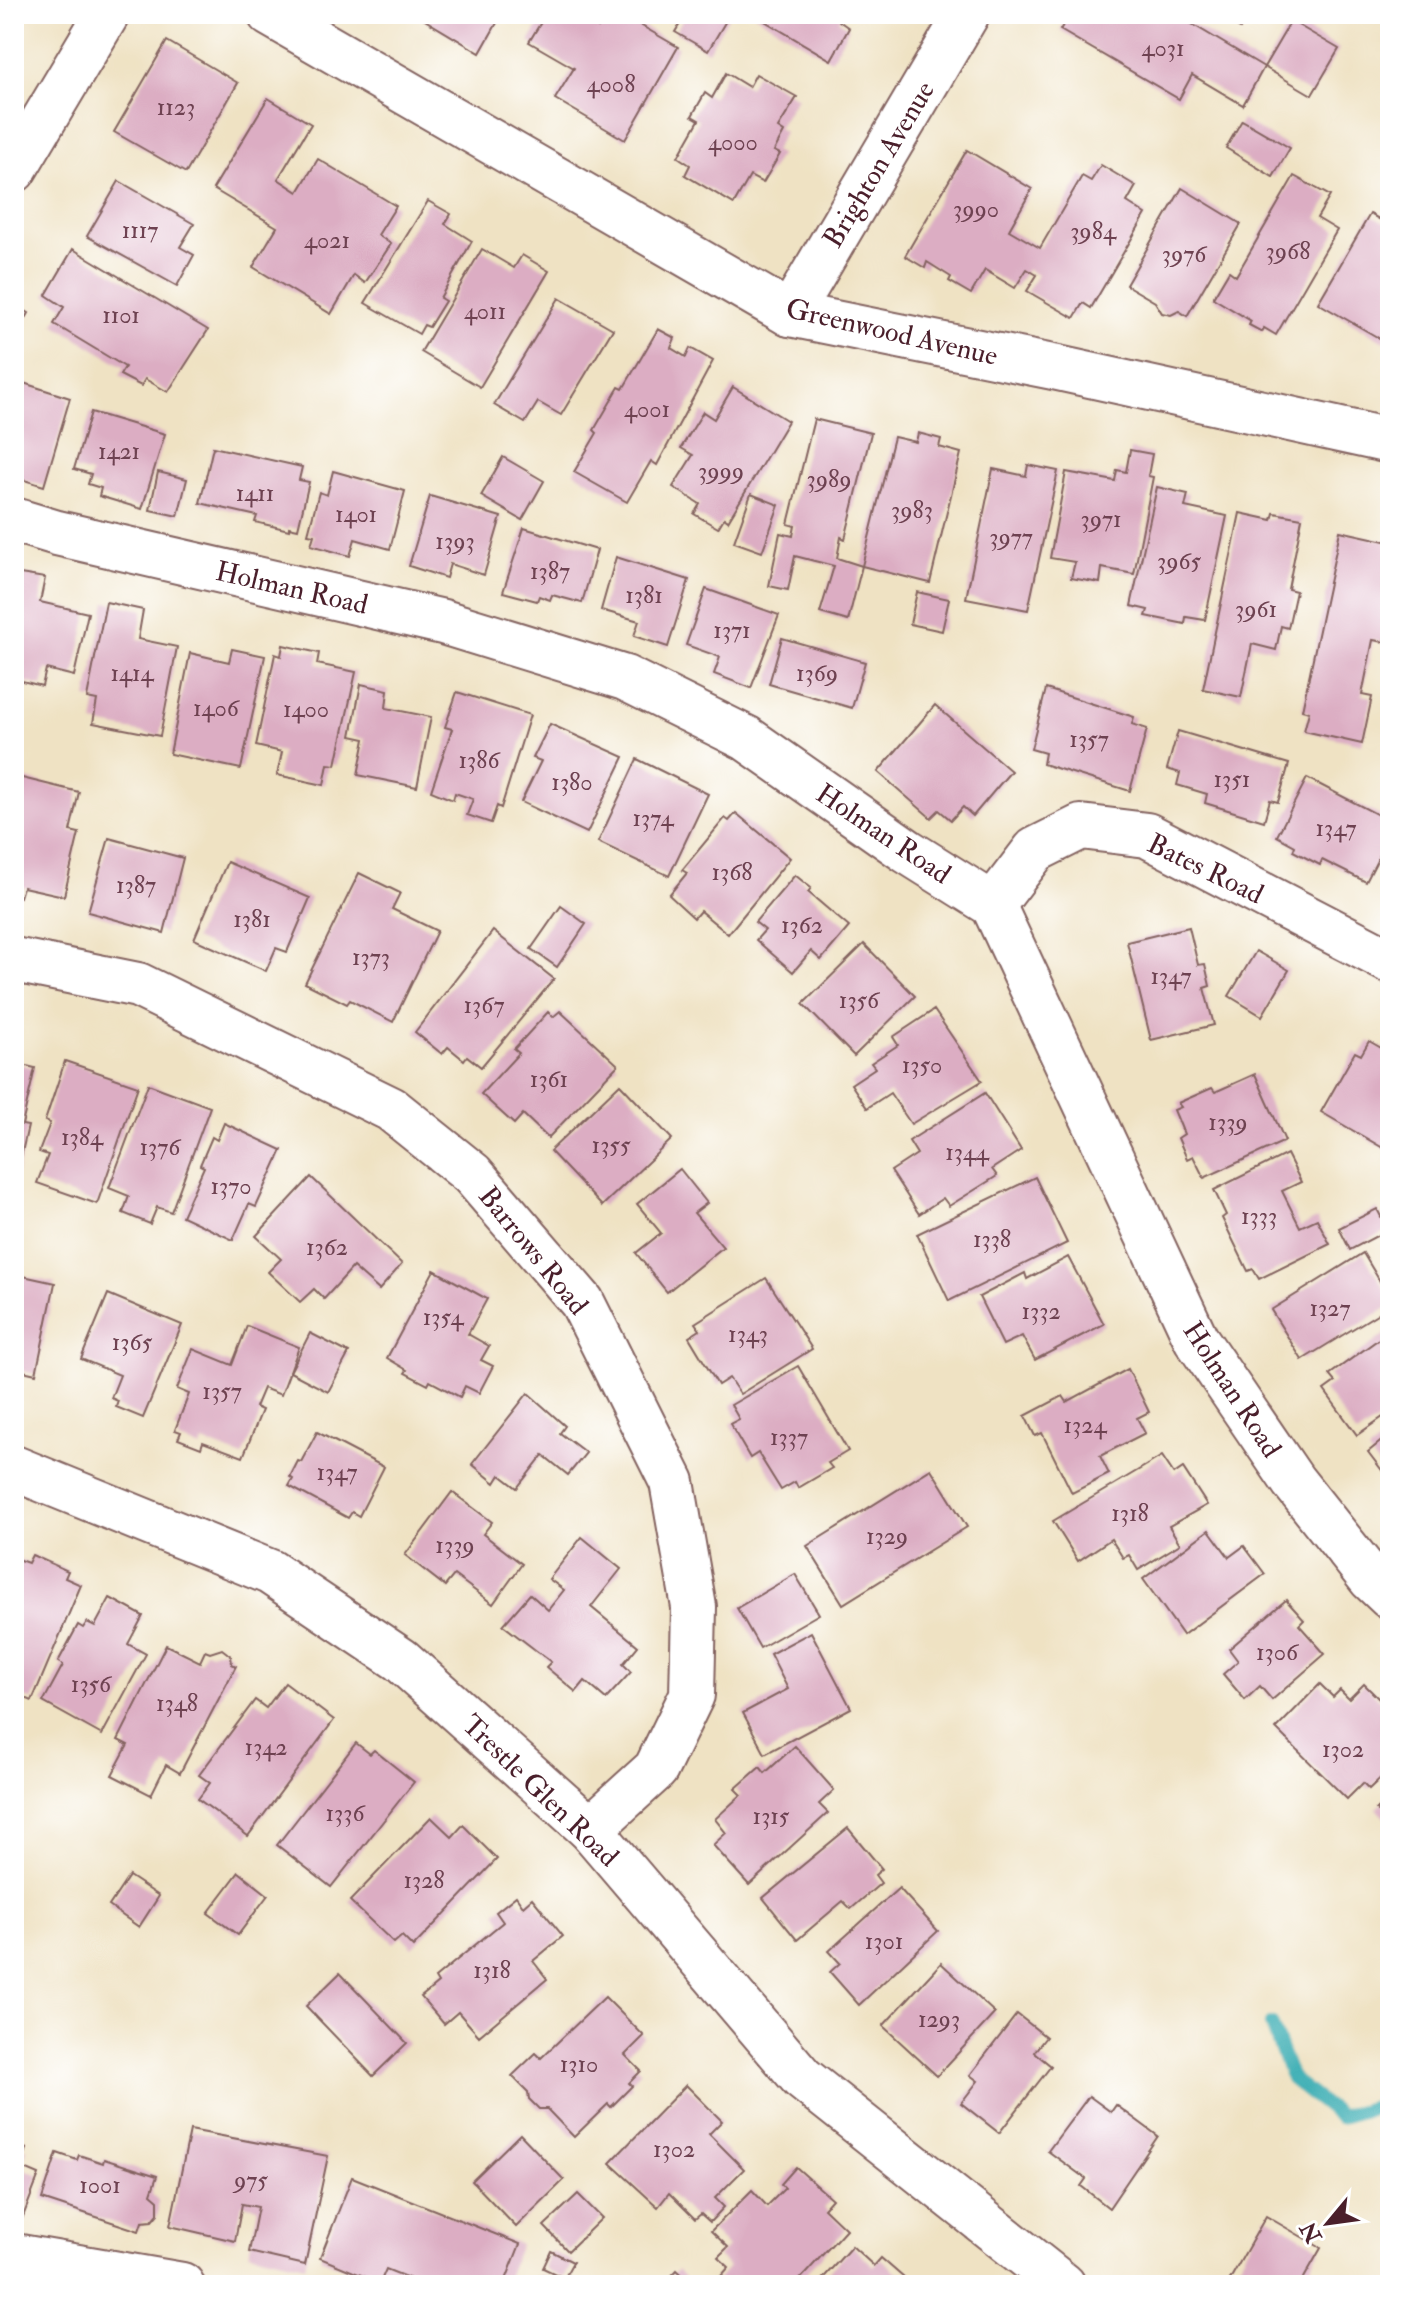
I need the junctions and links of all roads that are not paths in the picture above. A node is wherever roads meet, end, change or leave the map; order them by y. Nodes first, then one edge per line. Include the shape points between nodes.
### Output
1 (107, 14) edge
2 (270, 14) edge
3 (967, 14) edge
4 (14, 170) edge
5 (790, 314) junction
6 (1390, 441) edge
7 (14, 520) edge
8 (993, 905) junction
9 (14, 960) edge
10 (1390, 961) edge
11 (14, 1468) edge
12 (1390, 1597) edge
13 (590, 1829) junction
14 (14, 2256) edge
15 (182, 2285) edge
16 (1063, 2285) edge

1 - 4 street
2 - 5 street, Greenwood Avenue
3 - 5 street, Brighton Avenue
5 - 6 street, Greenwood Avenue
7 - 8 street, Holman Road via 443,622 625,678 746,738
8 - 10 street, Bates Road via 1035,850 1081,827 1147,835
8 - 12 street, Holman Road via 1196,1339 1293,1481
9 - 13 street, Barrows Road via 138,985 391,1109 472,1174 582,1302 672,1482 694,1607 692,1695 656,1769
11 - 13 street, Trestle Glen Road via 270,1572 401,1660
13 - 16 street, Trestle Glen Road via 802,2078
14 - 15 street

